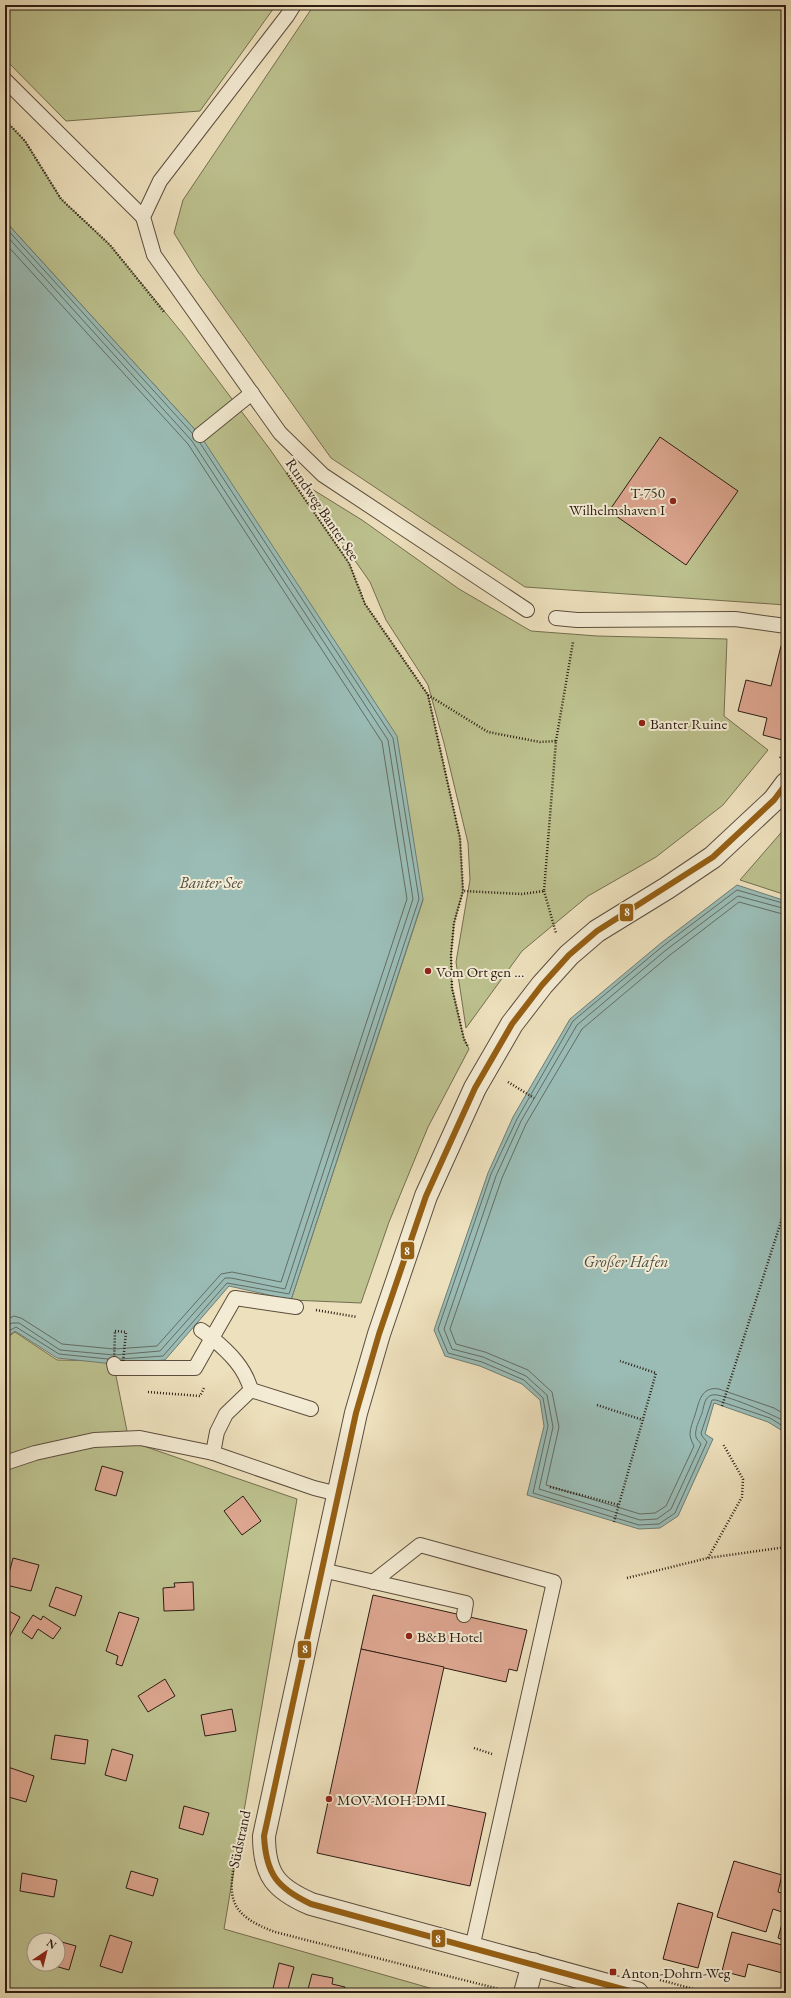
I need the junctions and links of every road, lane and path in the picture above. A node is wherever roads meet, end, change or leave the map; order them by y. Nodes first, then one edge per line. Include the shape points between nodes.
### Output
1 (294, 5) edge
2 (5, 80) edge
3 (5, 120) edge
4 (143, 217) junction
5 (168, 316) dead end
6 (252, 393) junction
7 (200, 435) dead end
8 (283, 467) dead end
9 (528, 610) dead end
10 (556, 618) dead end
11 (577, 620) junction
12 (786, 626) edge
13 (428, 695) junction
14 (556, 741) junction
15 (786, 784) edge
16 (463, 891) junction
17 (544, 891) junction
18 (557, 936) dead end
19 (469, 1049) dead end
20 (504, 1080) dead end
21 (534, 1098) dead end
22 (786, 1206) edge
23 (296, 1307) joint
24 (357, 1317) dead end
25 (207, 1334) junction
26 (620, 1362) dead end
27 (114, 1364) dead end
28 (251, 1390) junction
29 (597, 1405) dead end
30 (722, 1406) dead end
31 (311, 1409) dead end
32 (643, 1420) junction
33 (723, 1444) dead end
34 (213, 1452) junction
35 (5, 1463) edge
36 (550, 1487) dead end
37 (338, 1494) junction
38 (619, 1504) junction
39 (614, 1522) dead end
40 (786, 1547) edge
41 (708, 1558) junction
42 (322, 1570) junction
43 (627, 1578) dead end
44 (373, 1582) junction
45 (464, 1616) dead end
46 (474, 1748) dead end
47 (491, 1753) dead end
48 (238, 1843) dead end
49 (472, 1948) junction
50 (532, 1964) junction
51 (501, 1990) dead end
52 (525, 1993) edge
53 (637, 1993) edge

1 - 4 lane via 160,181
2 - 4 lane
3 - 5 path via 25,141 61,199 110,244
4 - 6 lane via 154,255
6 - 7 lane
6 - 9 lane via 280,433 323,475
8 - 13 path, Rundweg Banter See via 349,563 365,604
10 - 11 lane
11 - 12 lane via 735,619
11 - 14 path
13 - 14 path via 488,732 540,742
13 - 16 path, Rundweg Banter See via 460,838
14 - 17 path
15 - 37 street via 774,800 713,857 597,931 569,955 512,1024 475,1088 426,1196 379,1334 356,1413
16 - 17 path via 522,894
16 - 19 path, Rundweg Banter See via 454,923 450,955 452,988 464,1039
17 - 18 path
20 - 21 path
22 - 30 path
23 - 24 path
23 - 25 lane via 235,1298
25 - 27 lane via 195,1368 115,1368
25 - 28 lane via 228,1351 247,1376
26 - 32 path via 656,1374
28 - 31 lane
28 - 34 lane via 226,1414 217,1432
29 - 32 path
32 - 38 path
33 - 41 path via 743,1479 742,1497
34 - 35 lane via 140,1438 94,1440 35,1453
34 - 37 lane
36 - 38 path
37 - 42 street
38 - 39 path
40 - 41 path
41 - 43 path
42 - 44 lane
42 - 49 street via 264,1836 264,1856 271,1874 292,1896 311,1904
44 - 45 lane via 466,1603
44 - 49 lane via 420,1545 554,1582
46 - 47 path
48 - 51 path, Südstrand via 231,1874 232,1899 235,1907 245,1917 261,1926 275,1932
49 - 50 street
50 - 52 street
50 - 53 street

